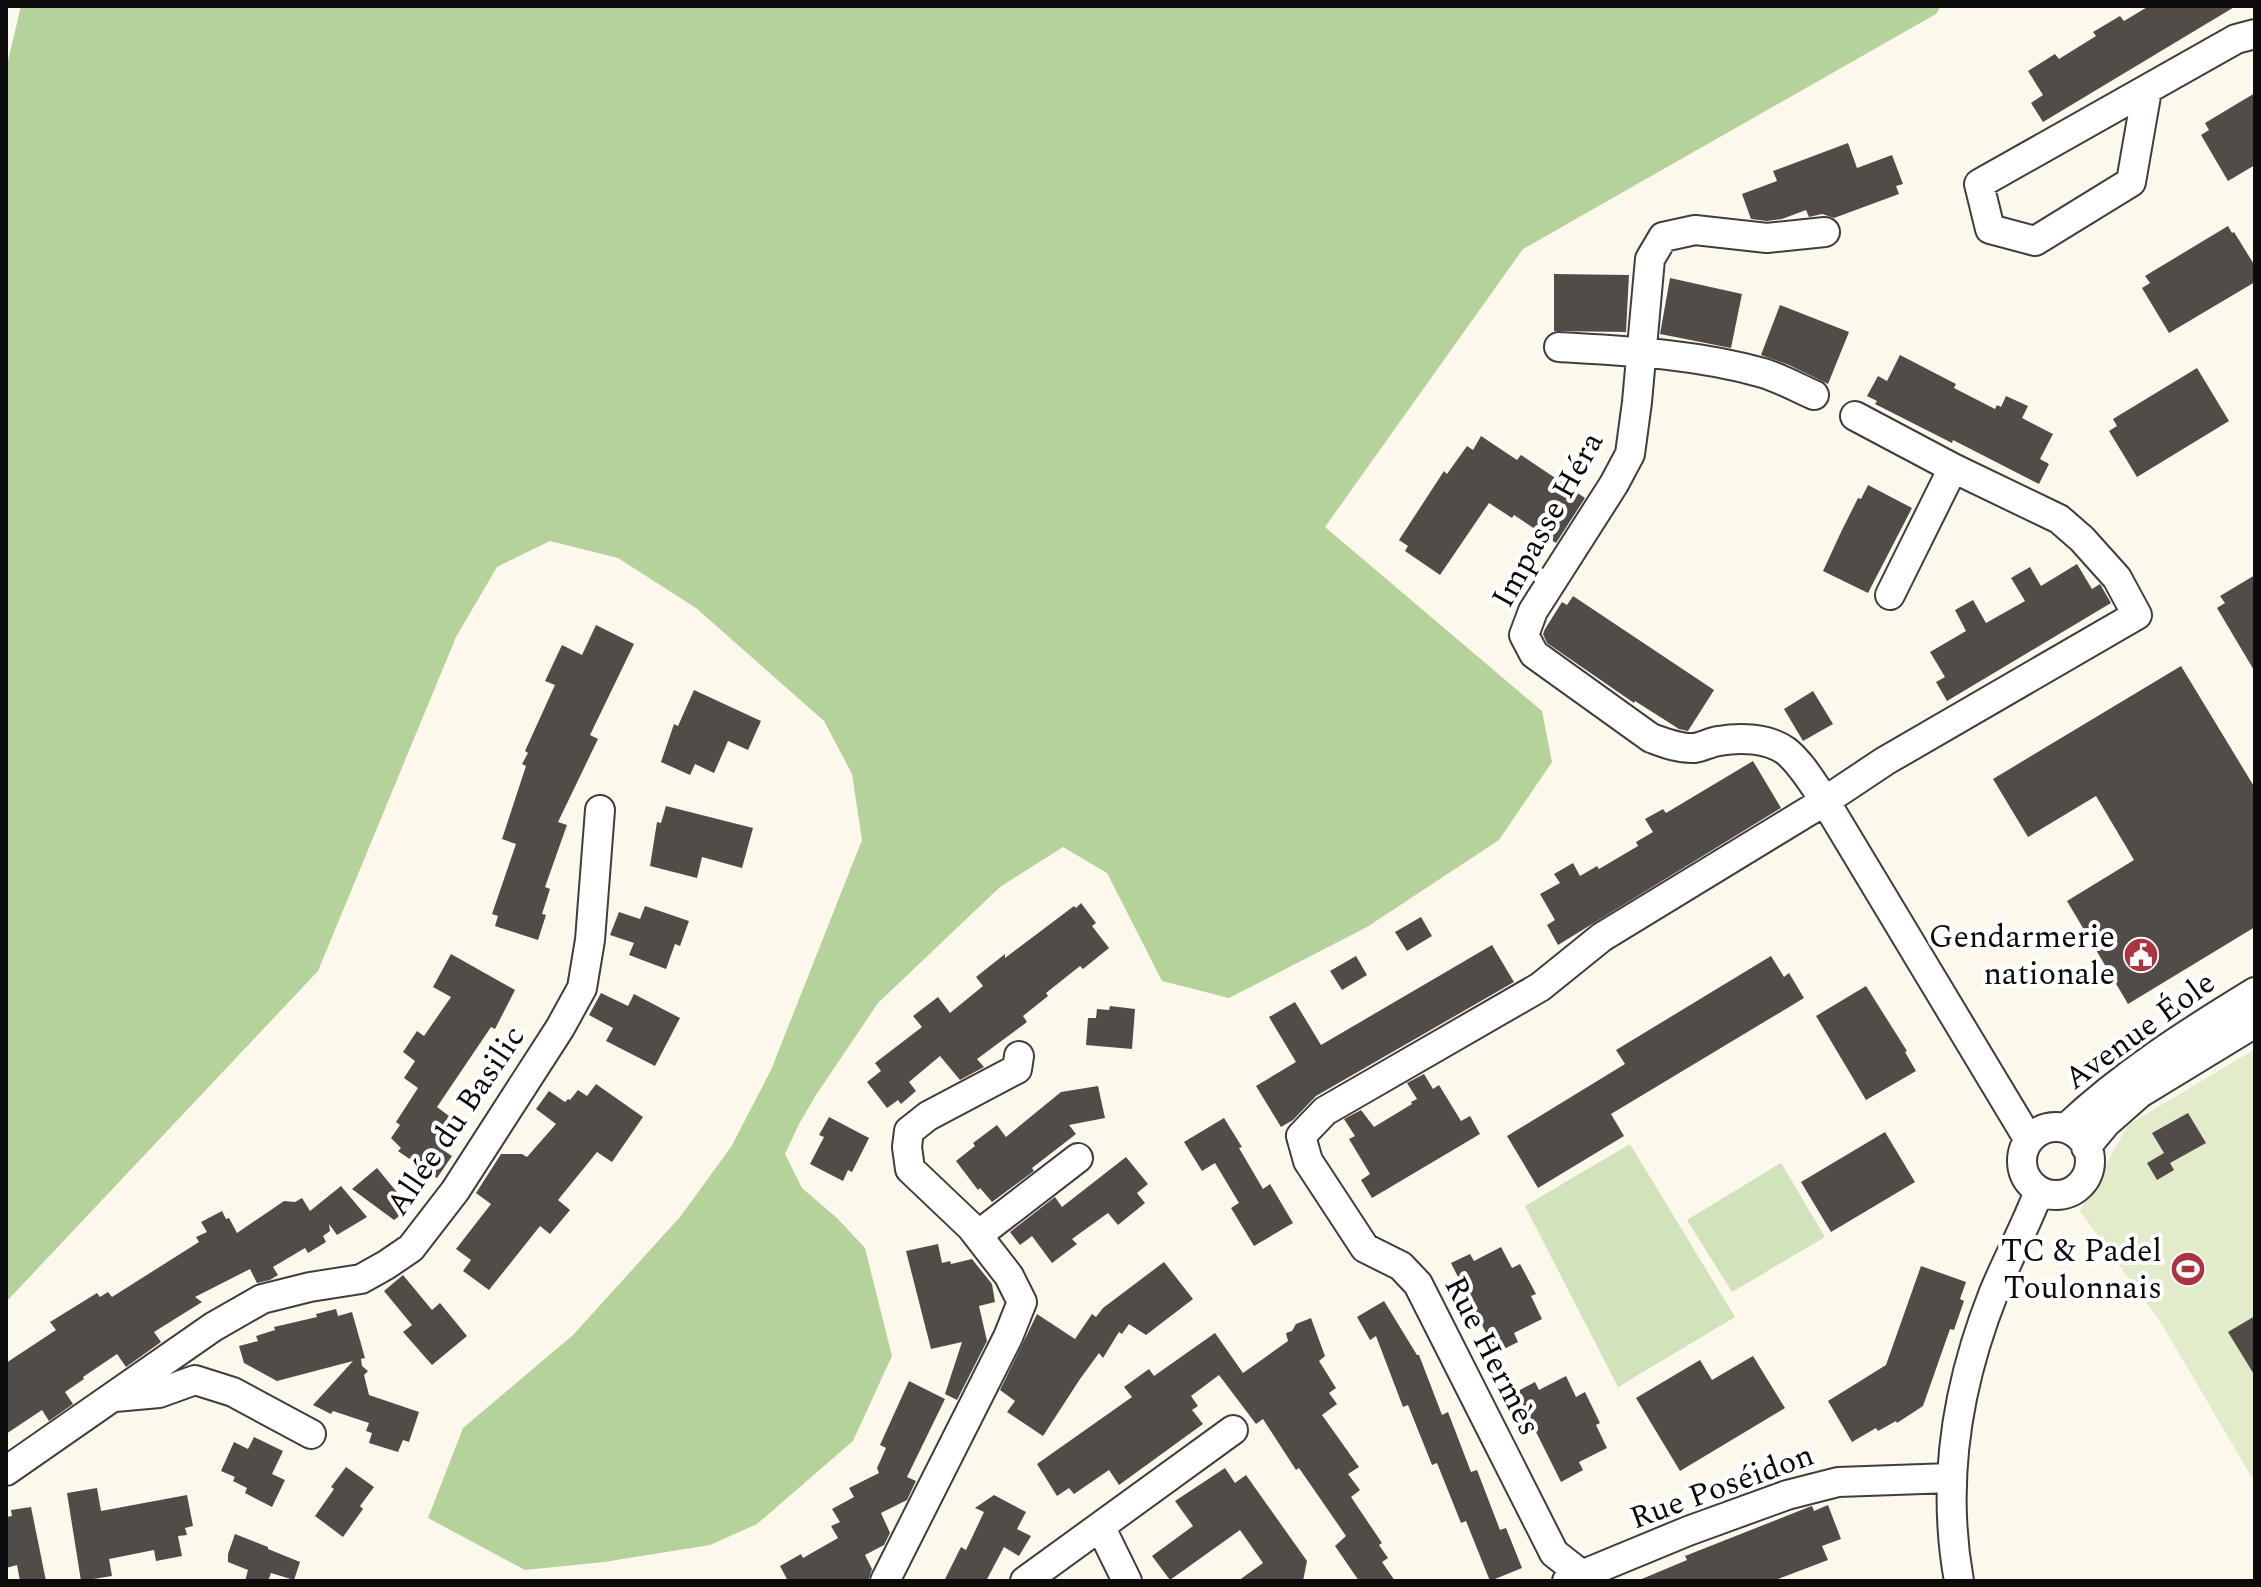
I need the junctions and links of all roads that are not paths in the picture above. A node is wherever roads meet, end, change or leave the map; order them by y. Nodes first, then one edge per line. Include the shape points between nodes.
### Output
1 (2255, 34) edge
2 (2147, 90) junction
3 (1825, 232) dead end
4 (1559, 347) dead end
5 (1641, 351) junction
6 (1814, 395) dead end
7 (1855, 416) dead end
8 (1953, 468) junction
9 (1890, 595) dead end
10 (1825, 801) junction
11 (600, 810) dead end
12 (2255, 992) edge
13 (2255, 1023) edge
14 (1019, 1056) dead end
15 (2076, 1138) junction
16 (2029, 1140) junction
17 (1078, 1158) dead end
18 (2039, 1191) junction
19 (978, 1235) junction
20 (111, 1398) junction
21 (1233, 1430) dead end
22 (311, 1434) dead end
23 (6, 1471) edge
24 (1951, 1478) junction
25 (1101, 1528) junction
26 (1574, 1578) edge
27 (885, 1581) edge
28 (1025, 1581) edge
29 (1127, 1581) edge
30 (1959, 1581) edge

1 - 2 street via 2236,39
2 - 2 street via 1979,184 1990,229 2035,241 2131,182
3 - 5 street, Impasse Héra via 1767,238 1695,230 1663,237 1650,259
4 - 5 street
5 - 6 street via 1765,373
5 - 10 street, Impasse Héra via 1630,454 1533,611 1524,635 1534,654 1651,738 1694,748 1718,741 1768,742 1785,751
7 - 8 street
8 - 9 street
8 - 10 street via 2059,519 2117,578 2137,615
10 - 16 street, Impasse Héra
10 - 26 street, Rue Hermès via 1602,937 1540,987 1325,1111 1301,1136 1308,1161 1365,1248 1401,1266 1418,1284 1554,1553
11 - 20 street, Allée du Basilic via 582,988 455,1191 411,1248 361,1279 262,1299
12 - 15 street, Avenue Éole via 2180,1038 2090,1106
13 - 15 street, Avenue Éole
14 - 19 street via 1017,1069 909,1131 910,1169
15 - 16 street via 2055,1127
15 - 18 street via 2090,1162 2082,1184 2061,1195
16 - 18 street via 2021,1163
17 - 19 street
18 - 24 street via 1972,1357 1961,1396
19 - 27 street via 1022,1302
20 - 22 street via 159,1393 195,1380 233,1392
20 - 23 street, Allée du Basilic
21 - 25 street
24 - 26 street, Rue Poséidon via 1838,1482 1787,1495
24 - 30 street
25 - 28 street
25 - 29 street

